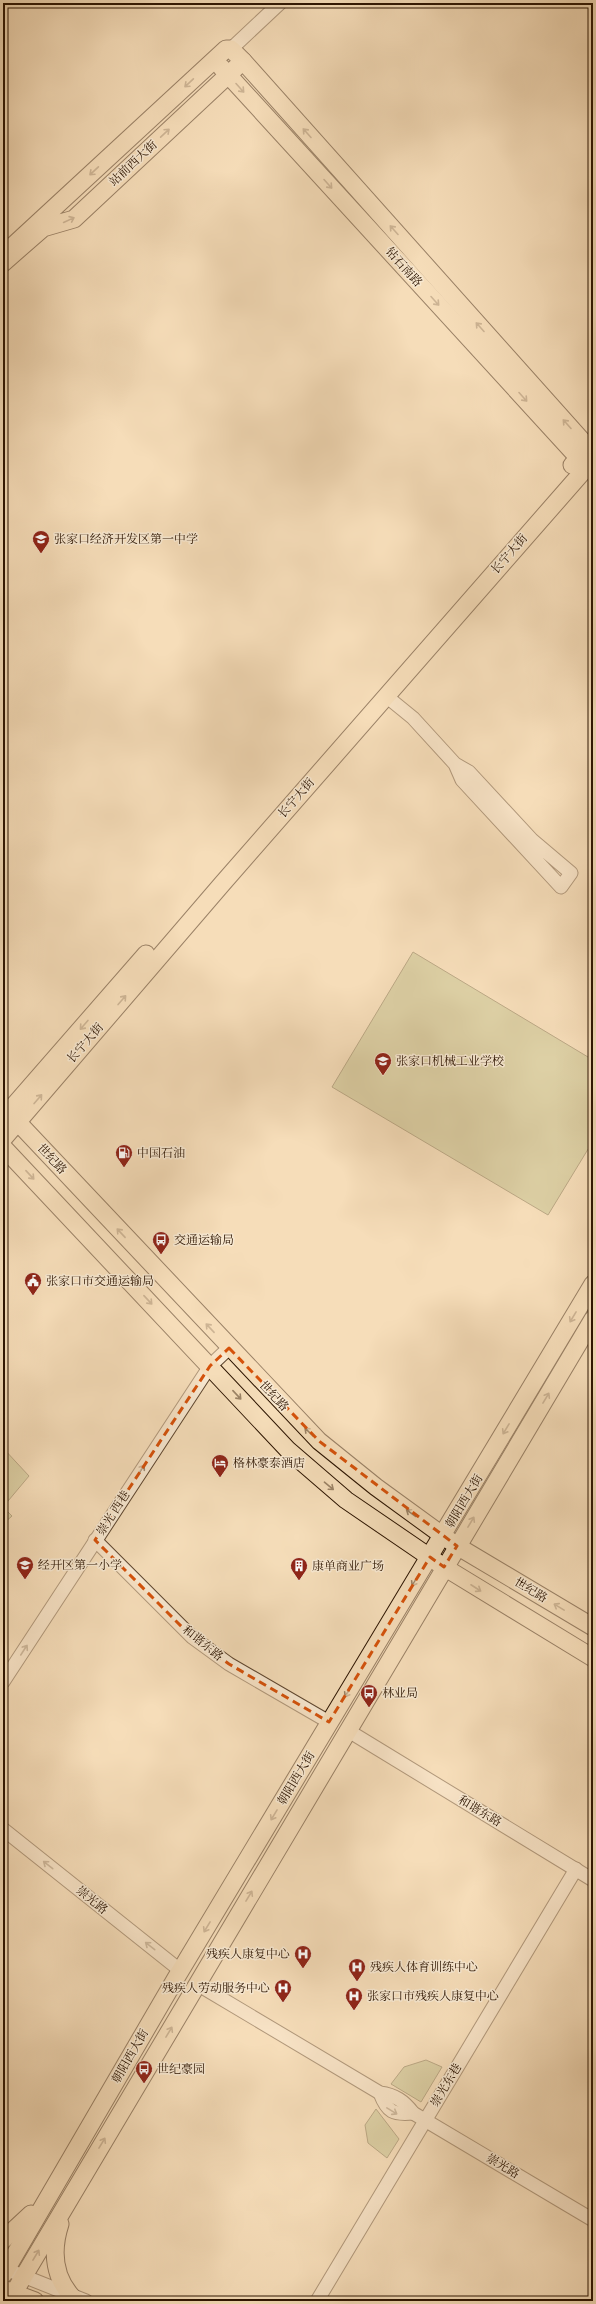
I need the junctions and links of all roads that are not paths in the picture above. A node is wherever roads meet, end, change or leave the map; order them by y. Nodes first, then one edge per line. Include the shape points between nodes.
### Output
1 (280, 3) edge
2 (231, 49) junction
3 (214, 60) junction
4 (243, 61) junction
5 (228, 75) junction
6 (3, 255) edge
7 (3, 263) edge
8 (589, 457) edge
9 (386, 696) junction
10 (455, 764) junction
11 (8, 1115) edge
12 (3, 1139) edge
13 (3, 1147) edge
14 (593, 1284) edge
15 (593, 1319) edge
16 (229, 1348) junction
17 (210, 1366) junction
18 (443, 1536) junction
19 (96, 1540) junction
20 (457, 1546) junction
21 (430, 1557) junction
22 (444, 1567) junction
23 (593, 1627) edge
24 (593, 1658) edge
25 (3, 1682) edge
26 (329, 1722) junction
27 (347, 1730) junction
28 (3, 1829) edge
29 (576, 1869) junction
30 (593, 1880) edge
31 (181, 1971) junction
32 (197, 1984) junction
33 (425, 2120) junction
34 (55, 2185) junction
35 (70, 2197) junction
36 (593, 2220) edge
37 (3, 2240) edge
38 (4, 2271) edge
39 (24, 2276) junction
40 (68, 2291) edge
41 (9, 2294) edge
42 (35, 2301) edge
43 (87, 2301) edge
44 (317, 2301) edge

1 - 2 street, 站前西大街
2 - 3 main road, 站前西大街 via 226,49
2 - 4 main road
3 - 5 main road, 钻石南路
3 -> 6 main road, 站前西大街
4 - 5 main road, 站前西大街
8 -> 4 main road, 钻石南路
7 -> 5 main road, 站前西大街 via 43,228 74,219
5 -> 8 main road, 钻石南路
8 - 9 main road, 长宁大街
8 -> 11 main road, 长宁大街
9 - 10 street via 413,718
11 -> 9 main road, 长宁大街
10 - 10 street via 462,780 561,887 571,873 532,840 469,772
11 - 12 main road, 长宁大街
16 -> 11 main road, 世纪路
13 -> 17 main road
14 -> 18 main road, 朝阳西大街
20 -> 15 main road, 朝阳西大街
16 - 17 street, 崇光 西巷
18 -> 16 main road, 世纪路 via 369,1482 319,1441
19 -> 17 street, 崇光 西巷
17 -> 21 main road via 288,1450 346,1500
18 - 20 main road, 世纪路
18 - 21 main road, 朝阳西大街
25 -> 19 street, 崇光 西巷
19 - 26 street, 和谐东路 via 192,1637 229,1664
20 - 22 main road, 朝阳西大街
23 -> 20 main road, 世纪路
21 - 22 main road
21 -> 26 main road, 朝阳西大街
22 -> 24 main road
22 - 27 main road, 朝阳西大街
26 -> 31 main road, 朝阳西大街
27 - 29 street, 和谐东路
32 -> 27 main road, 朝阳西大街
31 -> 28 street, 崇光路
29 - 30 street, 和谐东路
29 - 33 street, 崇光东巷
31 - 34 main road, 朝阳西大街
32 - 33 street, 崇光路 via 380,2093 392,2095
35 -> 32 main road, 朝阳西大街
33 - 36 street, 崇光路
33 - 44 street, 崇光东巷
34 - 37 main road via 31,2214
34 - 38 main road, 朝阳西大街
39 -> 35 main road, 朝阳西大街
35 - 40 main road via 57,2234 55,2253 55,2266
38 - 39 street
39 - 40 street
39 - 41 main road, 朝阳西大街
40 - 43 street
41 - 42 main road

